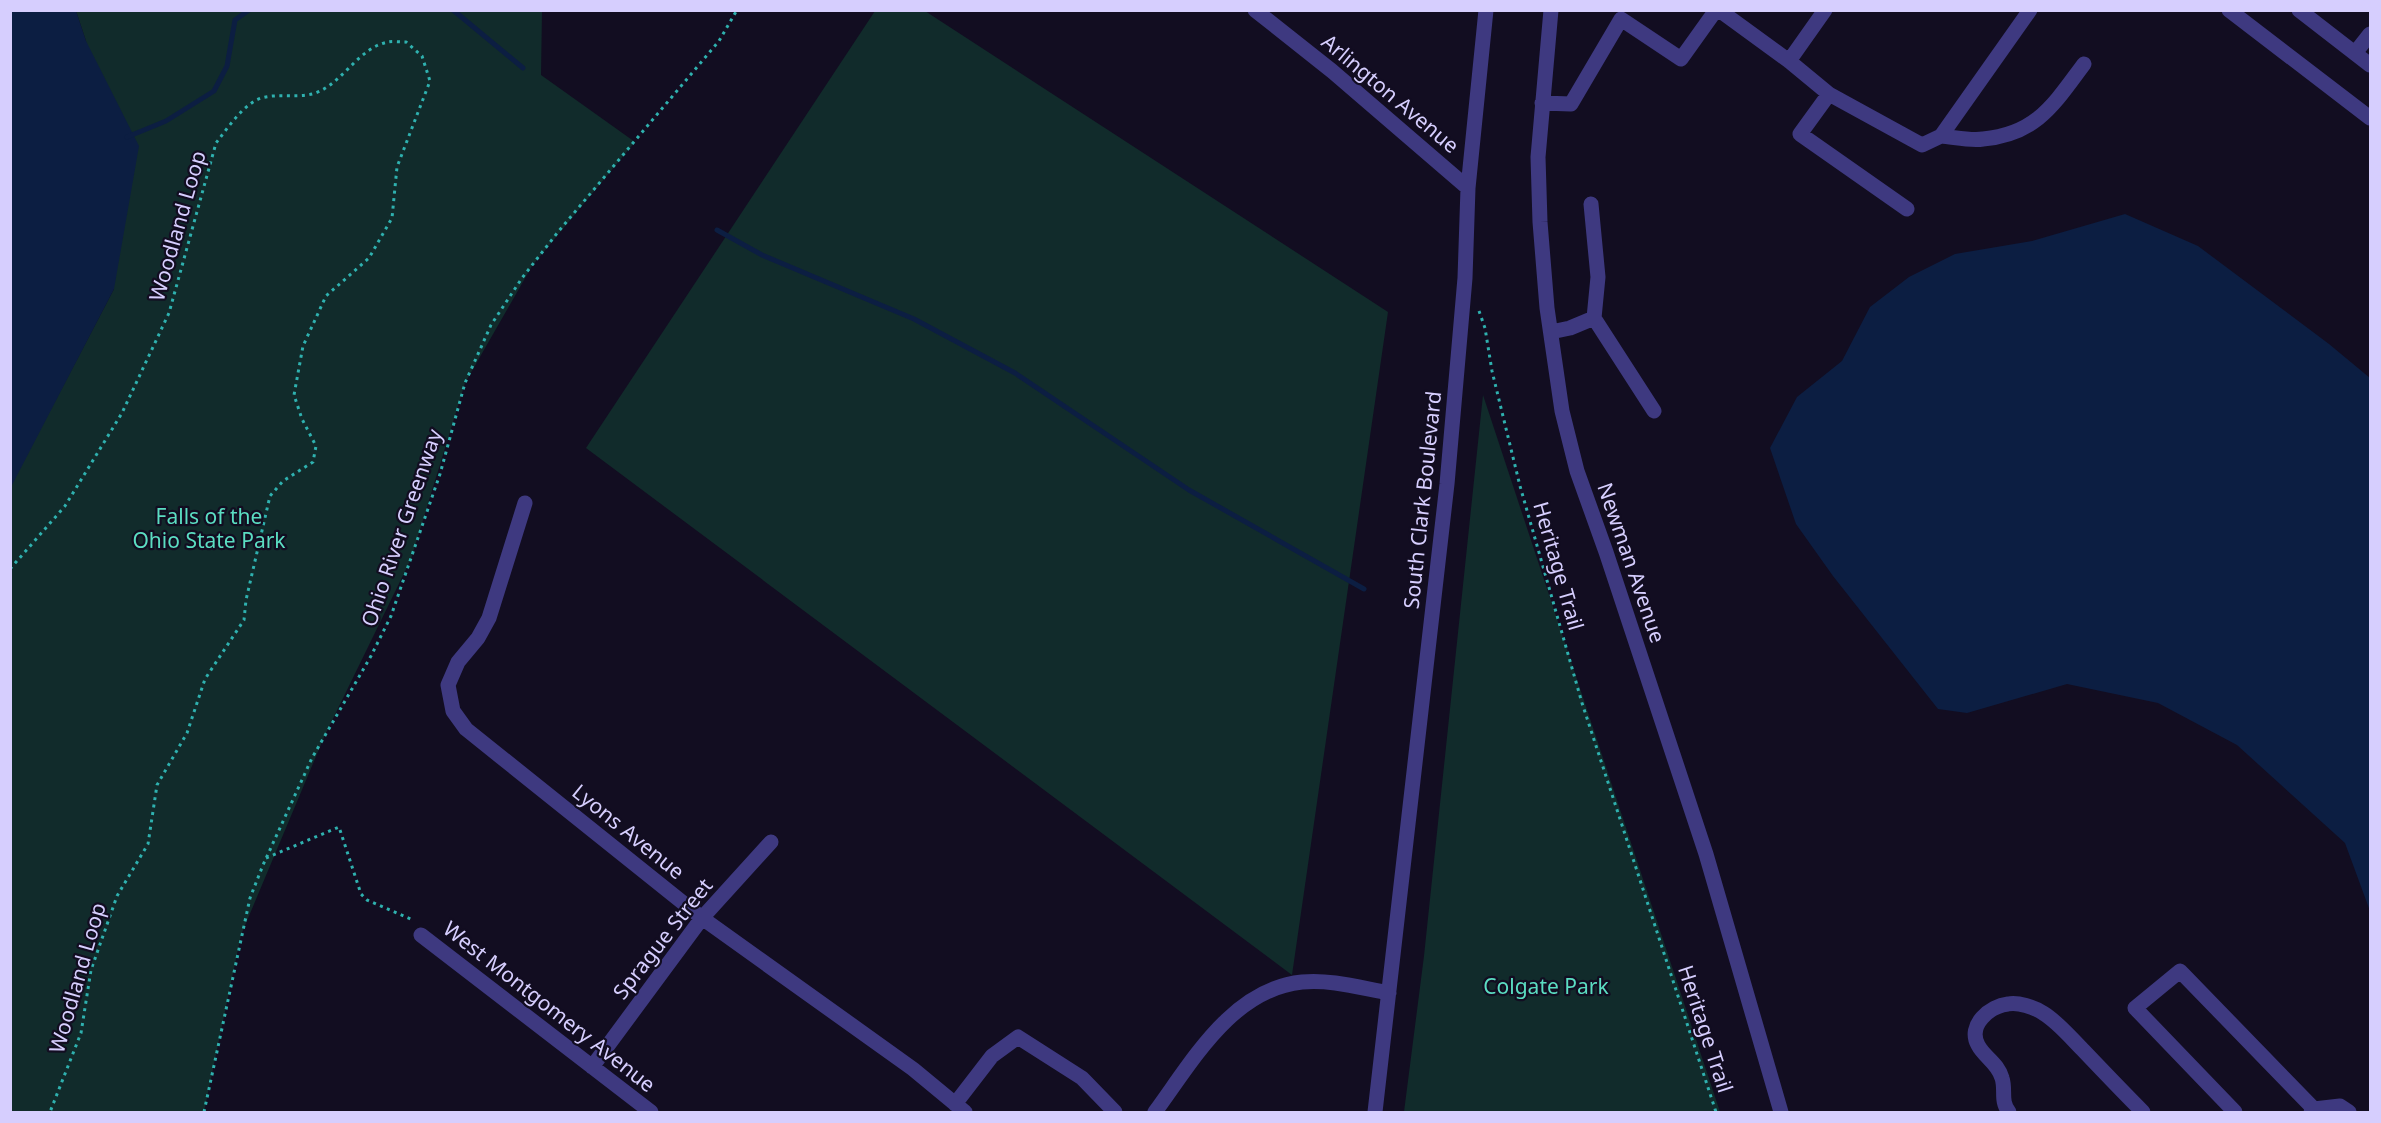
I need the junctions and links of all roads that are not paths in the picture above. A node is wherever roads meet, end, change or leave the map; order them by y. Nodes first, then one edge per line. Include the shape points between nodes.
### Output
1 (1255, 10) edge
2 (1486, 10) edge
3 (1551, 10) edge
4 (1717, 10) edge
5 (1825, 10) edge
6 (2030, 10) edge
7 (2229, 10) edge
8 (2299, 10) edge
9 (2370, 34) edge
10 (2355, 54) junction
11 (1789, 61) junction
12 (2084, 64) dead end
13 (2370, 65) edge
14 (1829, 94) junction
15 (1542, 103) junction
16 (2370, 118) edge
17 (1941, 136) junction
18 (1468, 188) junction
19 (1592, 204) dead end
20 (1907, 209) dead end
21 (1594, 318) junction
22 (1551, 332) junction
23 (1654, 411) dead end
24 (525, 503) dead end
25 (771, 842) dead end
26 (702, 918) junction
27 (421, 935) road end
28 (1389, 993) junction
29 (592, 1067) junction
30 (960, 1108) edge
31 (2312, 1111) edge
32 (651, 1113) edge
33 (1115, 1113) edge
34 (1155, 1113) edge
35 (1375, 1113) edge
36 (1781, 1113) edge
37 (2009, 1113) edge
38 (2143, 1113) edge
39 (2235, 1113) edge
40 (2349, 1113) edge

1 - 18 street, Arlington Avenue via 1332,70
2 - 18 street, South Clark Boulevard
3 - 15 street, Newman Avenue
4 - 11 street
4 - 15 street via 1681,59 1622,19 1571,104
5 - 11 street
6 - 17 street
7 - 16 street
8 - 10 street
9 - 10 street
10 - 13 street
11 - 14 street
12 - 17 street via 2050,109 2023,131 1982,140
14 - 17 street via 1922,145
14 - 20 street via 1800,134
15 - 22 street, Newman Avenue via 1538,157 1540,222
18 - 28 street, South Clark Boulevard via 1465,278 1447,484
19 - 21 street via 1598,277
21 - 22 street
21 - 23 street
22 - 36 street, Newman Avenue via 1562,411 1577,471 1706,854
24 - 26 street, Lyons Avenue via 489,618 458,662 448,685 453,711 466,729
25 - 26 street, Sprague Street
26 - 29 street, Sprague Street
26 - 30 street, Lyons Avenue
27 - 29 street, West Montgomery Avenue
28 - 34 street via 1302,982 1267,991 1240,1008 1215,1032
28 - 35 street, South Clark Boulevard
29 - 32 street, West Montgomery Avenue
30 - 33 street via 992,1056 1018,1037 1082,1078
31 - 39 street via 2180,971 2135,1008
31 - 40 street via 2340,1106
37 - 38 street via 2002,1078 1993,1060 1977,1045 1975,1031 1981,1018 2009,1003 2042,1012

